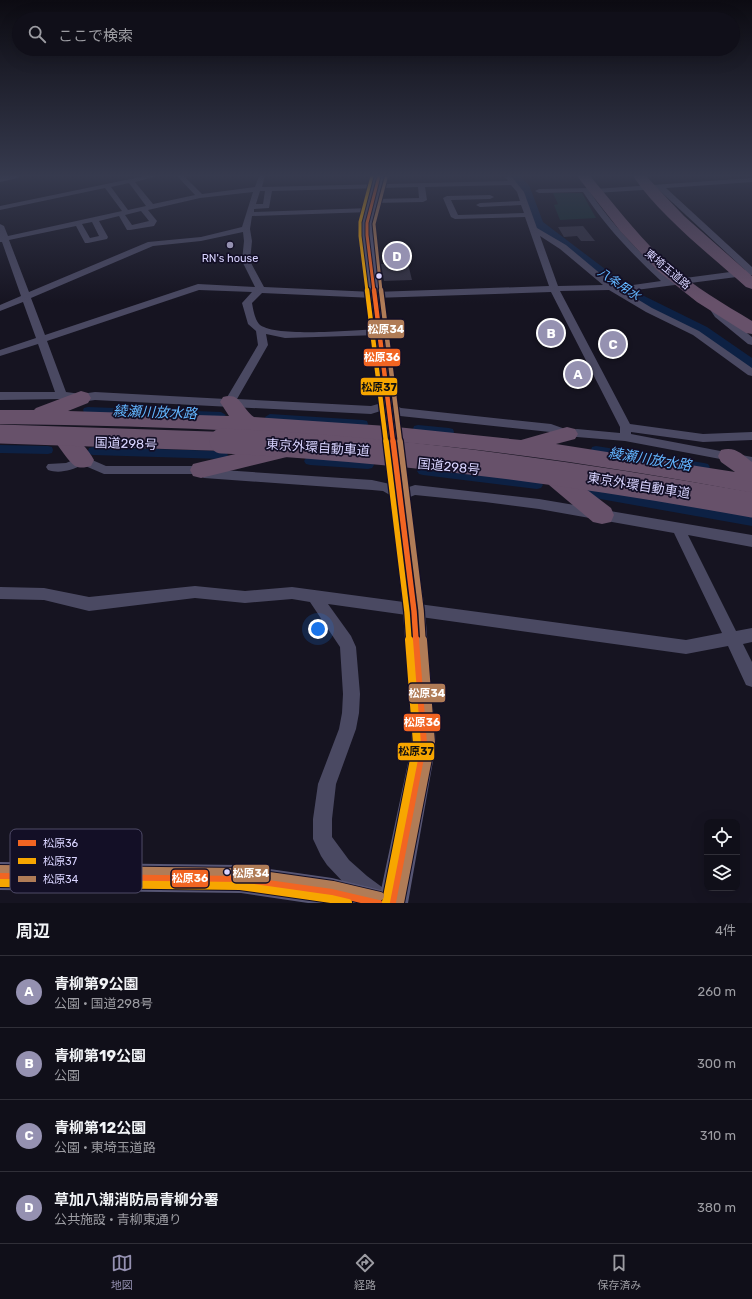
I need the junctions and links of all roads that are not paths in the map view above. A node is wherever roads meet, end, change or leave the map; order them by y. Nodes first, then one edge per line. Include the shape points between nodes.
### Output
1 (98, 218) edge
2 (126, 218) edge
3 (152, 218) edge
4 (248, 218) edge
5 (368, 218) edge
6 (529, 218) edge
7 (618, 218) edge
8 (683, 218) edge
9 (94, 219) junction
10 (78, 223) junction
11 (0, 226) edge
12 (246, 229) junction
13 (534, 229) junction
14 (3, 240) edge
15 (747, 272) edge
16 (674, 282) junction
17 (752, 284) edge
18 (610, 287) junction
19 (636, 287) dead end
20 (554, 288) junction
21 (260, 290) junction
22 (374, 295) junction
23 (26, 297) junction
24 (0, 308) edge
25 (718, 308) junction
26 (752, 329) edge
27 (261, 330) junction
28 (379, 332) junction
29 (41, 340) junction
30 (752, 342) edge
31 (0, 353) edge
32 (752, 374) edge
33 (0, 396) edge
34 (71, 397) junction
35 (230, 402) junction
36 (388, 402) junction
37 (6, 418) edge
38 (249, 424) junction
39 (626, 432) junction
40 (0, 434) edge
41 (568, 434) junction
42 (392, 435) junction
43 (752, 436) edge
44 (0, 440) edge
45 (66, 441) junction
46 (516, 447) junction
47 (283, 451) junction
48 (729, 456) junction
49 (83, 460) junction
50 (395, 460) junction
51 (752, 461) edge
52 (52, 467) dead end
53 (201, 470) junction
54 (752, 474) edge
55 (557, 479) junction
56 (752, 484) edge
57 (752, 491) edge
58 (400, 496) junction
59 (752, 504) edge
60 (752, 511) edge
61 (602, 515) junction
62 (678, 528) junction
63 (752, 541) edge
64 (0, 593) edge
65 (314, 596) junction
66 (414, 611) junction
67 (752, 635) edge
68 (731, 638) junction
69 (752, 679) edge
70 (0, 876) edge
71 (10, 876) edge
72 (142, 878) edge
73 (378, 903) edge
74 (387, 903) edge
75 (394, 903) edge

1 - 9 street
2 - 3 street via 130,228 152,224
4 - 12 street
5 - 22 street via 367,235
6 - 13 street
7 - 16 highway, 東埼玉道路
8 - 15 highway via 717,255
9 - 10 street
9 - 10 street via 104,237 88,240
10 - 14 street
11 - 14 street
12 - 21 street via 246,261
12 - 23 street via 200,239 151,244
13 - 18 street via 559,244
13 - 20 street
14 - 23 street
15 - 16 street
15 - 17 highway
16 - 19 street
16 - 25 highway, 東埼玉道路
18 - 20 street
18 - 32 street via 696,333
20 - 22 street
20 - 39 street
21 - 22 street
21 - 27 street via 247,303 253,324
21 - 29 street via 198,287
22 - 28 street
23 - 24 street
23 - 29 street
25 - 26 highway, 東埼玉道路
25 - 30 street via 718,315
27 - 28 street via 285,335
27 - 35 street via 263,345
28 - 36 street
29 - 31 street
29 - 34 street
33 - 34 street
34 - 35 street
34 - 37 highway via 41,413
35 - 36 street via 371,410
35 - 38 highway
36 - 41 street via 394,410 400,412 551,428
36 - 42 street
37 - 38 highway, 国道298号 via 109,418
37 - 57 highway, 東京外環自動車道 via 205,427 421,443 587,463
38 - 42 highway, 国道298号
39 - 41 street
39 - 43 street via 703,438
39 - 48 street
40 - 59 highway, 東京外環自動車道, bridge via 200,440 360,450 545,471
41 - 46 highway
42 - 46 highway, 国道298号
42 - 50 street
44 - 45 highway, 国道298号
45 - 47 highway, 国道298号
45 - 49 highway
46 - 56 highway, 国道298号
47 - 50 highway, 国道298号
47 - 53 highway
48 - 51 street
48 - 54 highway
49 - 52 street via 67,467
49 - 53 street via 104,470
50 - 55 highway, 国道298号
50 - 58 street
53 - 58 street via 204,473 372,485 386,487
55 - 60 highway, 国道298号
55 - 61 highway
58 - 61 street via 409,491 429,490
58 - 66 street
61 - 62 street
62 - 63 street
62 - 68 street
64 - 65 street via 44,594 89,604 195,592 245,597 292,594
65 - 66 street
65 - 74 street via 348,647 352,703 349,723 328,780 324,799 323,838 330,853 355,880
66 - 68 street via 686,646
66 - 75 street via 424,744
67 - 68 street
68 - 69 street
70 - 71 street
72 - 73 street via 241,879 332,892

